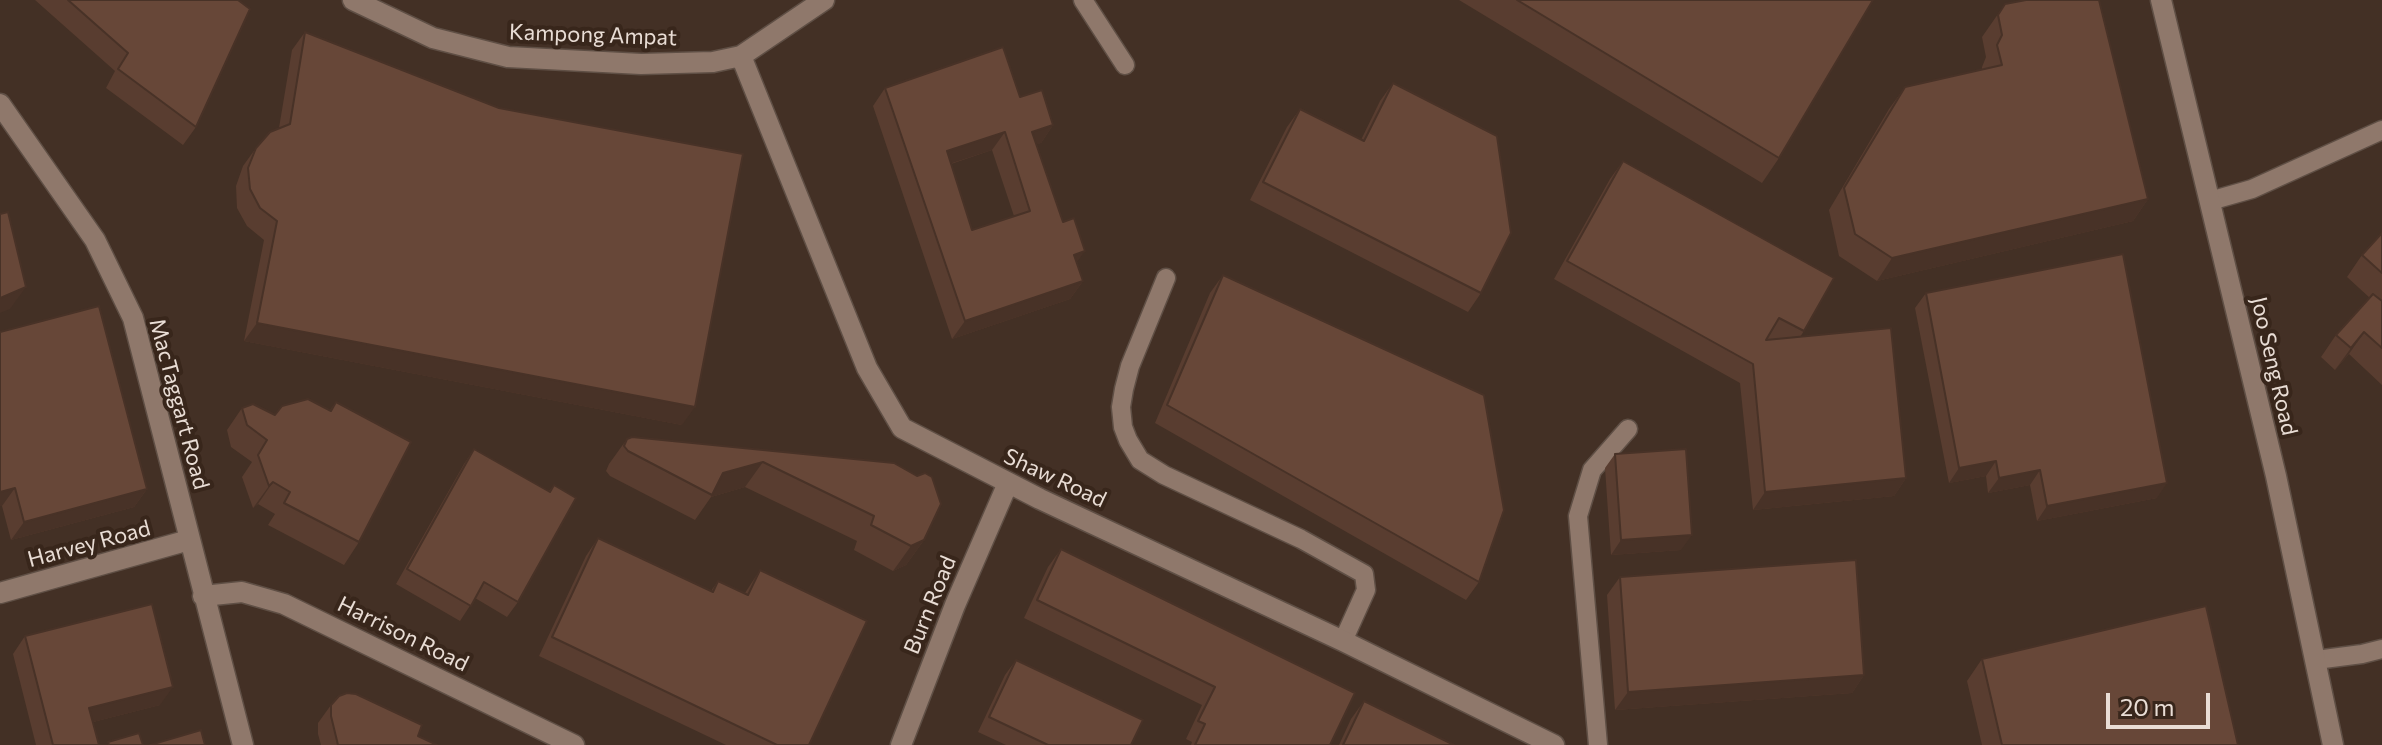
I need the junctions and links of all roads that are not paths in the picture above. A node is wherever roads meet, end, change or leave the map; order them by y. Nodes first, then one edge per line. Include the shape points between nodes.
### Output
1 (353, 0) edge
2 (824, 0) edge
3 (1083, 0) edge
4 (2161, 0) edge
5 (741, 56) junction
6 (1125, 65) dead end
7 (0, 104) edge
8 (2382, 130) edge
9 (2210, 201) junction
10 (1166, 278) dead end
11 (1628, 429) dead end
12 (1008, 483) junction
13 (189, 540) junction
14 (0, 593) edge
15 (203, 596) junction
16 (1343, 641) junction
17 (2382, 649) edge
18 (2316, 660) junction
19 (243, 745) edge
20 (574, 745) edge
21 (901, 745) edge
22 (1554, 745) edge
23 (1598, 745) edge
24 (2333, 745) edge

1 - 5 street, Kampong Ampat via 433,38 508,57 641,64
2 - 5 street, Kampong Ampat
3 - 6 lane
4 - 9 street, Joo Seng Road
5 - 12 street, Shaw Road via 867,368 902,428
7 - 13 street, MacTaggart Road via 95,240 133,318
8 - 9 lane via 2252,189
9 - 18 street, Joo Seng Road
10 - 16 lane via 1124,389 1121,407 1128,440 1140,460 1164,475 1364,574 1366,590
11 - 23 lane via 1592,470 1578,516
12 - 16 street, Shaw Road
12 - 21 street, Burn Road
13 - 14 street, Harvey Road
13 - 15 street, MacTaggart Road
15 - 19 street, MacTaggart Road
15 - 20 street, Harrison Road via 242,592 284,604
16 - 22 street, Shaw Road
17 - 18 lane
18 - 24 street, Joo Seng Road

